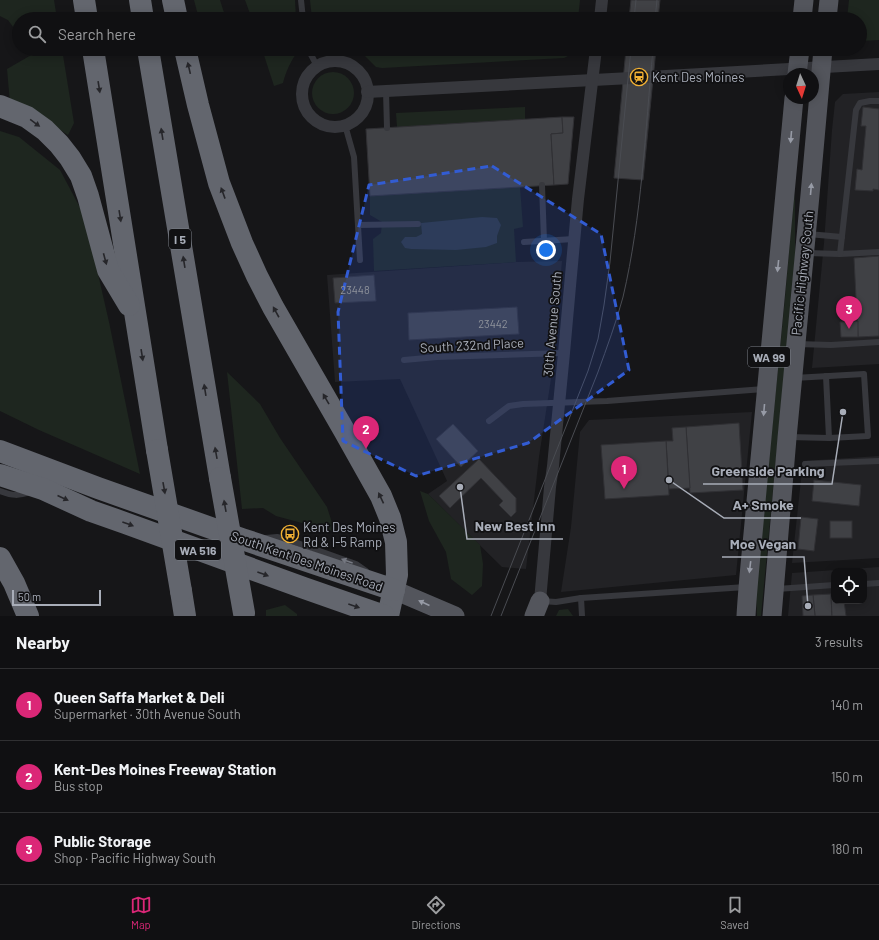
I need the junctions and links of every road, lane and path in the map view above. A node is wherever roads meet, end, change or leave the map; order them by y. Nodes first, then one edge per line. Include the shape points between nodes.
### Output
1 (84, 0) edge
2 (140, 0) edge
3 (173, 0) edge
4 (301, 0) edge
5 (602, 0) edge
6 (804, 0) edge
7 (828, 0) edge
8 (87, 12) edge
9 (142, 12) edge
10 (176, 12) edge
11 (302, 12) edge
12 (601, 12) edge
13 (803, 12) edge
14 (827, 12) edge
15 (94, 56) edge
16 (149, 56) edge
17 (187, 56) edge
18 (312, 56) edge
19 (595, 56) edge
20 (799, 56) edge
21 (822, 58) edge
22 (879, 64) edge
23 (317, 66) junction
24 (797, 68) edge
25 (803, 68) edge
26 (783, 72) edge
27 (648, 77) dead end
28 (631, 78) dead end
29 (593, 80) junction
30 (386, 91) junction
31 (368, 92) junction
32 (879, 101) edge
33 (793, 104) edge
34 (0, 106) edge
35 (344, 125) junction
36 (387, 128) dead end
37 (542, 185) dead end
38 (418, 224) dead end
39 (358, 225) junction
40 (806, 234) junction
41 (842, 237) junction
42 (574, 239) junction
43 (544, 241) junction
44 (524, 242) dead end
45 (879, 252) edge
46 (804, 253) junction
47 (840, 254) junction
48 (360, 260) dead end
49 (136, 316) junction
50 (879, 342) edge
51 (796, 344) junction
52 (564, 352) junction
53 (404, 360) dead end
54 (826, 376) junction
55 (792, 378) junction
56 (766, 389) junction
57 (559, 402) junction
58 (489, 421) dead end
59 (787, 438) junction
60 (829, 438) junction
61 (0, 452) edge
62 (879, 461) edge
63 (805, 464) dead end
64 (0, 475) edge
65 (43, 489) junction
66 (0, 491) edge
67 (0, 558) edge
68 (879, 583) edge
69 (867, 584) edge
70 (831, 586) edge
71 (386, 587) junction
72 (748, 587) junction
73 (774, 589) junction
74 (581, 598) junction
75 (538, 611) edge
76 (244, 614) edge
77 (28, 616) edge
78 (185, 616) edge
79 (384, 616) edge
80 (388, 616) edge
81 (454, 616) edge
82 (582, 616) edge
83 (746, 616) edge
84 (772, 616) edge

1 - 8 highway
2 - 9 highway
3 - 10 highway
4 - 11 lane
5 - 12 street
6 - 13 main road
7 - 14 main road
15 -> 49 highway
76 -> 16 highway, I 5, bridge
71 -> 17 highway via 397,575 396,542 390,518 360,458 273,308 242,243 220,183
18 - 23 lane
19 - 29 street, 30th Avenue South
20 - 24 main road
21 - 22 street
21 - 25 street
40 -> 21 main road, Pacific Highway South / WA 99
23 - 31 street via 337,61 347,63 363,76
23 - 35 street via 304,82 303,104 308,114 317,122 327,126
26 - 27 street
28 - 29 street
29 - 30 street
29 - 42 street, 30th Avenue South
30 - 31 street
30 - 36 lane
31 - 35 street via 365,108 359,117
32 - 41 lane via 860,103 856,110
33 -> 56 main road, Pacific Highway South / WA 99
34 -> 49 highway via 27,117 45,130 70,158 81,176 88,196 108,270
35 - 39 lane via 354,157
37 - 43 lane
38 - 39 lane
39 - 48 lane
40 - 41 lane
40 - 46 main road, Pacific Highway South / WA 99
41 - 47 lane
42 - 43 lane
42 - 52 street, 30th Avenue South
43 - 44 lane
45 - 47 lane
46 - 47 lane
46 - 51 main road, Pacific Highway South / WA 99
49 -> 78 highway, bridge
50 - 51 lane
51 - 55 main road, Pacific Highway South / WA 99
52 - 53 lane, South 232nd Place
52 - 57 street, 30th Avenue South
54 - 55 lane
54 - 60 lane
54 - 60 lane via 864,374 868,436
55 - 59 main road, Pacific Highway South / WA 99
56 - 57 lane via 607,401
56 -> 72 main road, Pacific Highway South / WA 99
57 - 58 lane via 509,406
57 - 75 street, 30th Avenue South
59 - 60 lane
59 - 73 main road, Pacific Highway South / WA 99
71 -> 61 highway, South Kent Des Moines Road / WA 516 via 242,539
62 - 63 lane
64 - 65 highway, South Kent Des Moines Road / WA 516
65 - 66 lane via 22,495
65 -> 79 highway, South Kent Des Moines Road / WA 516 via 118,521
67 - 77 highway
68 - 69 lane
70 - 73 lane
71 - 80 highway
81 -> 71 main road, South Kent Des Moines Road / WA 516
72 - 74 lane
72 - 83 main road, Pacific Highway South / WA 99
73 - 84 main road, Pacific Highway South / WA 99
74 - 75 lane via 556,602
74 - 82 lane

